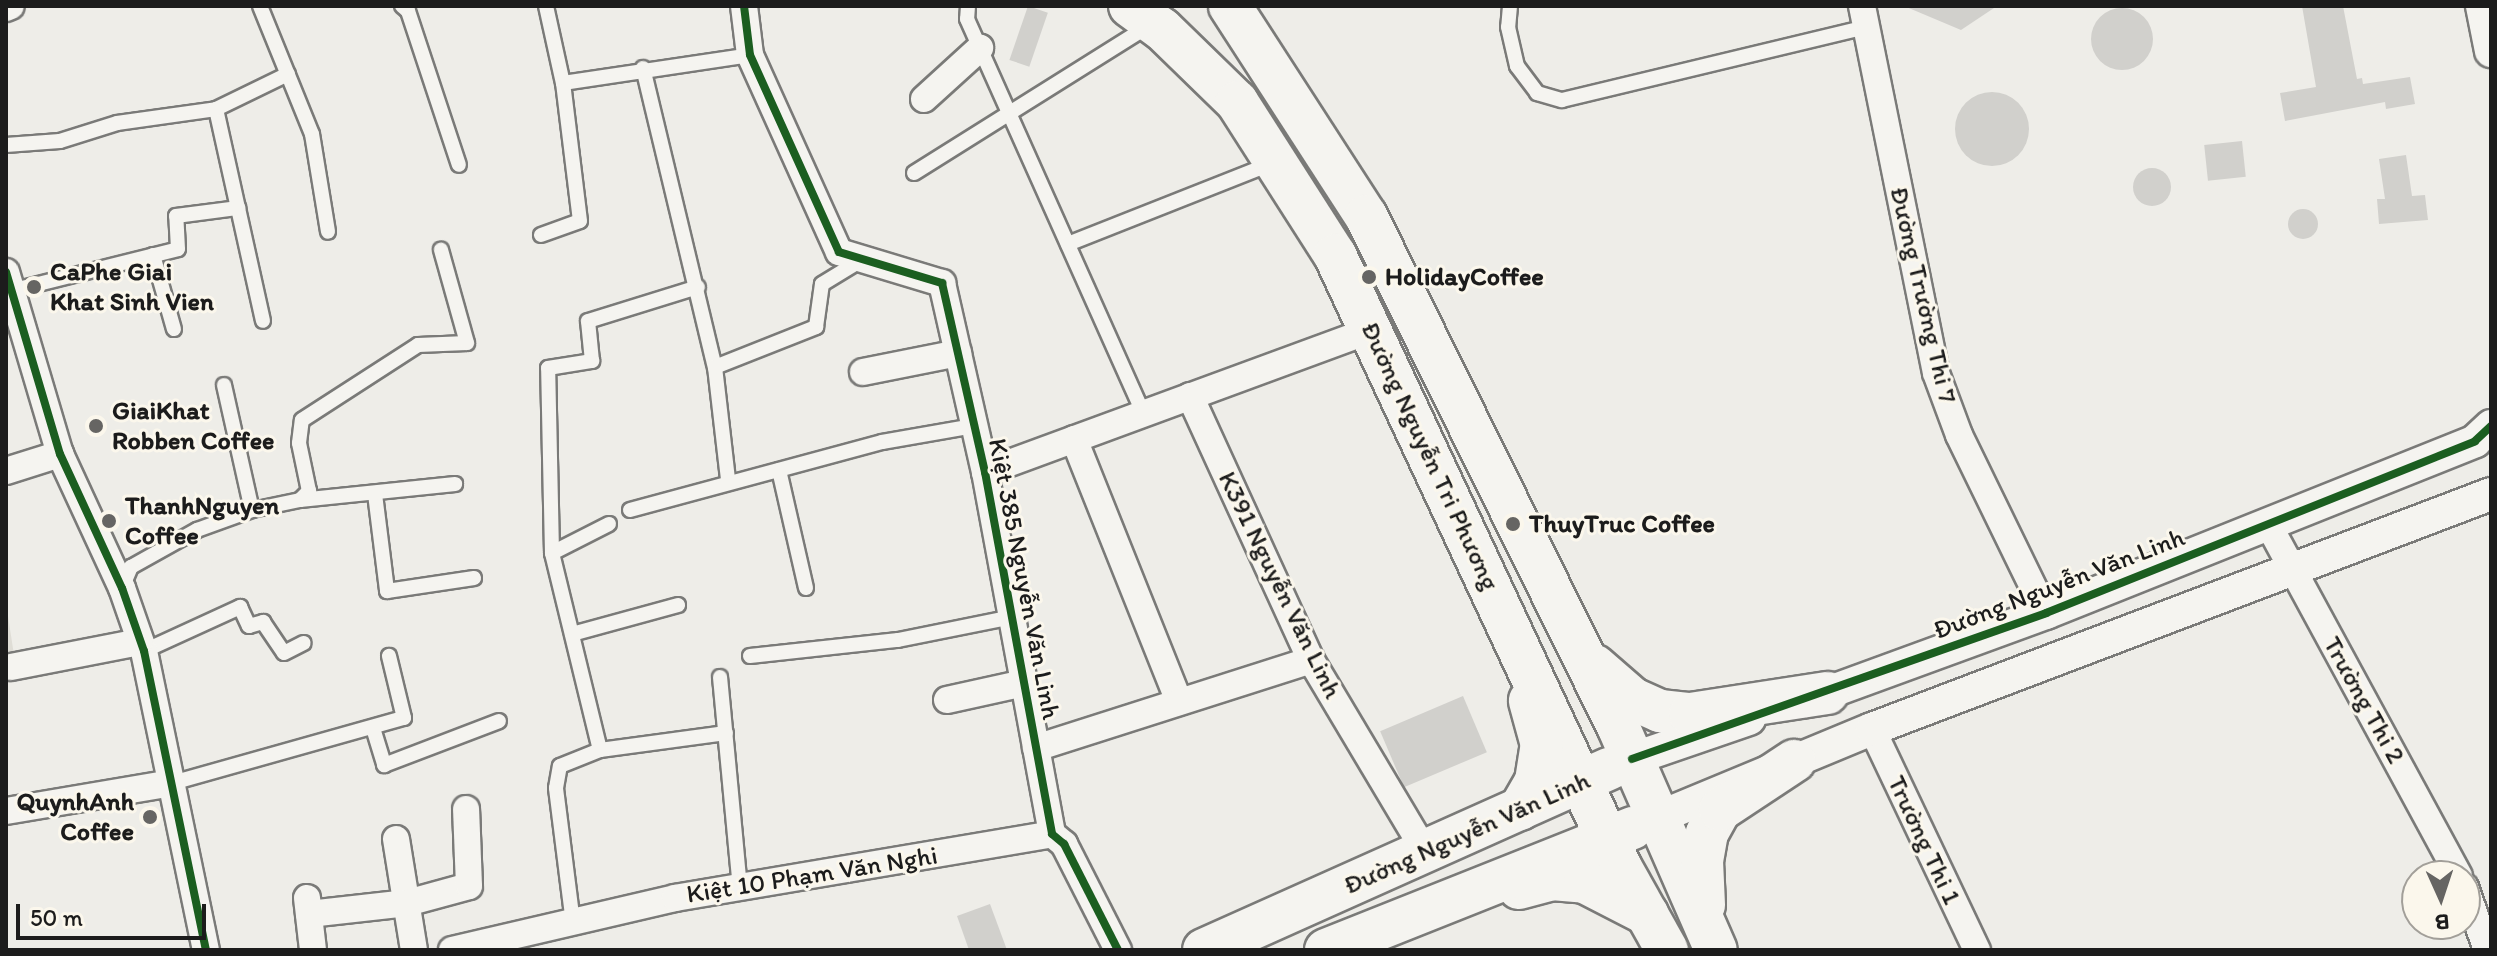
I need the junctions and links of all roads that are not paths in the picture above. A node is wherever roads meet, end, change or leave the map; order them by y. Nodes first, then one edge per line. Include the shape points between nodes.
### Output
1 (260, 6) edge
2 (402, 6) edge
3 (546, 6) edge
4 (744, 6) edge
5 (968, 6) edge
6 (1231, 6) edge
7 (1510, 6) edge
8 (2482, 6) edge
9 (1142, 14) edge
10 (1864, 16) edge
11 (980, 48) junction
12 (2491, 51) edge
13 (750, 55) junction
14 (643, 68) junction
15 (288, 74) junction
16 (563, 83) junction
17 (924, 99) dead end
18 (216, 109) junction
19 (1011, 116) junction
20 (6, 145) edge
21 (1277, 161) junction
22 (459, 165) dead end
23 (914, 173) dead end
24 (238, 208) junction
25 (328, 232) dead end
26 (541, 235) dead end
27 (1068, 244) junction
28 (441, 250) dead end
29 (153, 255) junction
30 (864, 259) junction
31 (8, 284) edge
32 (698, 287) junction
33 (263, 321) dead end
34 (174, 329) dead end
35 (1371, 330) junction
36 (958, 353) junction
37 (715, 367) junction
38 (863, 372) dead end
39 (224, 385) dead end
40 (1190, 396) junction
41 (1144, 414) junction
42 (974, 426) junction
43 (2491, 426) edge
44 (1074, 439) junction
45 (60, 454) junction
46 (779, 470) junction
47 (6, 471) edge
48 (985, 472) junction
49 (728, 480) junction
50 (455, 484) dead end
51 (375, 494) junction
52 (2491, 494) edge
53 (300, 500) junction
54 (252, 510) junction
55 (630, 510) dead end
56 (609, 524) dead end
57 (2268, 524) junction
58 (552, 553) junction
59 (2292, 569) junction
60 (474, 578) dead end
61 (122, 588) junction
62 (806, 588) dead end
63 (678, 605) dead end
64 (2046, 613) junction
65 (1012, 617) junction
66 (572, 634) junction
67 (304, 643) dead end
68 (142, 646) junction
69 (1581, 651) junction
70 (1522, 653) junction
71 (389, 656) dead end
72 (750, 656) dead end
73 (1311, 660) junction
74 (11, 667) dead end
75 (720, 677) dead end
76 (1024, 683) junction
77 (1827, 693) junction
78 (947, 700) dead end
79 (1179, 702) junction
80 (499, 721) dead end
81 (373, 728) junction
82 (1872, 729) junction
83 (726, 733) junction
84 (1036, 748) junction
85 (600, 750) junction
86 (1632, 759) junction
87 (1794, 761) junction
88 (1582, 779) junction
89 (172, 783) junction
90 (466, 809) dead end
91 (1520, 809) junction
92 (6, 811) edge
93 (1657, 818) junction
94 (1052, 834) junction
95 (1608, 838) junction
96 (396, 839) dead end
97 (1426, 853) junction
98 (2450, 860) edge
99 (740, 888) junction
100 (407, 903) junction
101 (1428, 908) junction
102 (573, 923) junction
103 (1657, 932) edge
104 (1711, 940) edge
105 (206, 950) edge
106 (313, 950) edge
107 (414, 950) edge
108 (452, 950) edge
109 (1118, 950) edge
110 (1204, 950) edge
111 (1326, 950) edge
112 (1977, 950) edge

1 - 15 lane
2 - 22 lane
3 - 16 lane
4 - 13 street, Kiệt 385 Nguyễn Văn Linh
5 - 11 lane via 967,19
6 - 69 main road, Đường Nguyễn Tri Phương via 1366,216
7 - 10 lane via 1508,27 1517,66 1537,93 1562,100
8 - 12 street
9 - 19 lane
9 - 21 main road, Đường Nguyễn Tri Phương via 1237,102
10 - 64 street, Đường Trường Thi 7 via 1936,373 1959,435
11 - 17 street
11 - 19 lane
13 - 14 lane
13 - 30 street, Kiệt 385 Nguyễn Văn Linh via 839,252
14 - 16 lane
14 - 32 lane
15 - 18 lane
15 - 25 lane via 312,134
16 - 26 lane via 580,221
18 - 20 lane via 117,123 60,141
18 - 24 lane
19 - 23 lane
19 - 27 lane
21 - 27 lane
21 - 35 main road, Đường Nguyễn Tri Phương via 1335,255
24 - 29 lane via 176,216 178,249
24 - 33 lane
27 - 41 lane
28 - 53 lane via 467,343 418,345 302,420 299,443 309,491
29 - 31 lane
29 - 34 lane
30 - 36 street, Kiệt 385 Nguyễn Văn Linh via 942,283
30 - 37 lane via 822,284 816,327
31 - 45 street
32 - 37 lane
32 - 58 lane via 588,321 592,361 548,368
35 - 40 street
35 - 70 main road, Đường Nguyễn Tri Phương
36 - 38 street
36 - 42 street, Kiệt 385 Nguyễn Văn Linh
37 - 49 lane
39 - 54 lane
40 - 41 street
40 - 73 street, K391 Nguyễn Văn Linh
41 - 44 street
42 - 46 lane
42 - 48 street, Kiệt 385 Nguyễn Văn Linh
43 - 57 street, Đường Nguyễn Văn Linh via 2475,441
44 - 48 street
44 - 79 street
45 - 47 street
45 - 61 street
46 - 49 lane
46 - 62 lane
48 - 65 street, Kiệt 385 Nguyễn Văn Linh
49 - 55 lane
50 - 51 lane
51 - 53 lane
51 - 60 lane via 387,591
52 - 59 street, Đường Nguyễn Văn Linh
53 - 54 lane
54 - 61 lane via 197,530 131,567
56 - 58 lane
57 - 59 street, Trường Thi 2
57 - 64 street, Đường Nguyễn Văn Linh
58 - 66 lane
59 - 82 street, Đường Nguyễn Văn Linh
59 - 98 street, Trường Thi 2
61 - 68 street
63 - 66 lane
64 - 77 street, Đường Nguyễn Văn Linh
65 - 72 lane via 898,640
65 - 76 street, Kiệt 385 Nguyễn Văn Linh
66 - 85 lane
67 - 68 lane via 284,653 263,622 249,626 240,607
68 - 74 street
68 - 89 street
69 - 77 main road via 1633,699 1660,711 1701,713
69 - 86 main road, Đường Nguyễn Tri Phương
70 - 88 main road, Đường Nguyễn Tri Phương
70 - 91 main road via 1523,679 1542,745 1536,781
71 - 81 lane via 404,718
73 - 79 street
73 - 97 street, K391 Nguyễn Văn Linh
75 - 83 lane
76 - 78 street
76 - 84 street, Kiệt 385 Nguyễn Văn Linh
77 - 86 street, Đường Nguyễn Văn Linh
79 - 84 street
80 - 81 lane via 384,765
81 - 89 lane
82 - 87 street, Đường Nguyễn Văn Linh
82 - 112 street, Trường Thi 1
83 - 85 lane
83 - 99 lane
84 - 94 street, Kiệt 385 Nguyễn Văn Linh
85 - 102 lane via 560,766 556,788
86 - 88 main road, Đường Nguyễn Văn Linh
86 - 93 main road, Đường Nguyễn Tri Phương
87 - 93 street, Đường Nguyễn Văn Linh
87 - 104 main road via 1720,810 1707,833 1702,861
88 - 91 main road, Đường Nguyễn Văn Linh
88 - 95 main road, Đường Nguyễn Tri Phương
89 - 92 street
89 - 105 street
90 - 100 street via 469,886
91 - 97 main road, Đường Nguyễn Văn Linh
93 - 95 main road, Đường Nguyễn Văn Linh
93 - 104 main road, Đường Nguyễn Tri Phương
94 - 99 street, Kiệt 10 Phạm Văn Nghi
94 - 109 street, Kiệt 385 Nguyễn Văn Linh via 1064,844
95 - 101 main road, Đường Nguyễn Văn Linh
95 - 103 main road, Đường Nguyễn Tri Phương
96 - 100 street
97 - 110 main road, Đường Nguyễn Văn Linh
99 - 102 street, Kiệt 10 Phạm Văn Nghi
100 - 106 street via 308,905
100 - 107 street
101 - 103 main road via 1552,879 1585,882
101 - 111 main road, Đường Nguyễn Văn Linh
102 - 108 street, Kiệt 10 Phạm Văn Nghi

